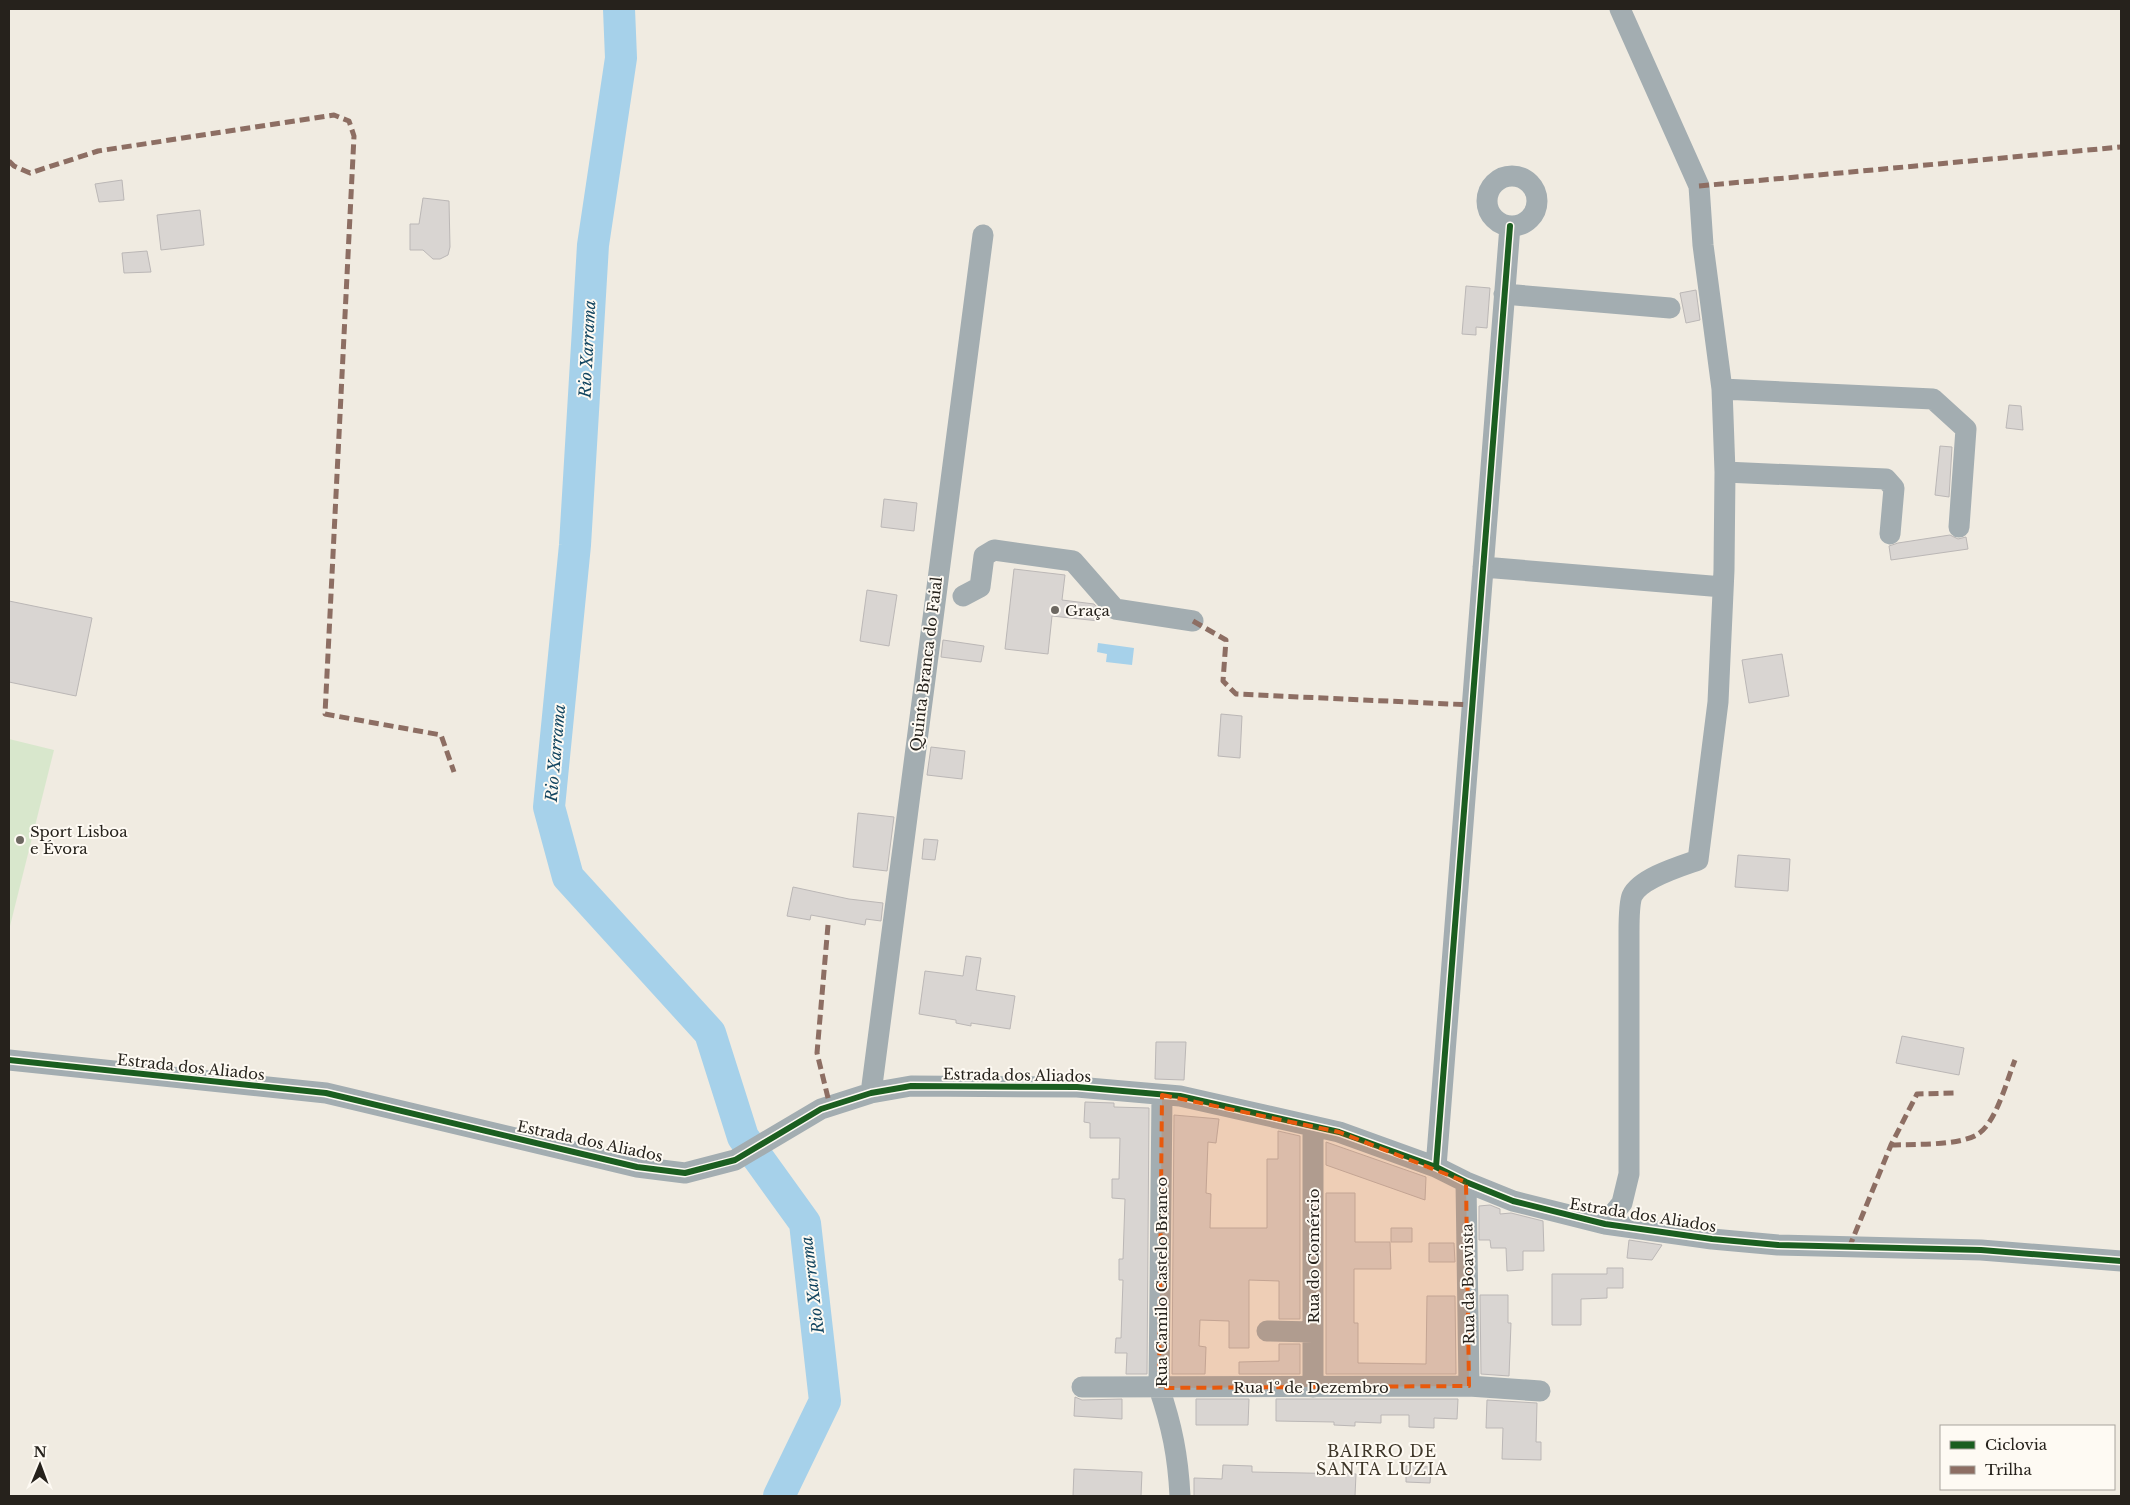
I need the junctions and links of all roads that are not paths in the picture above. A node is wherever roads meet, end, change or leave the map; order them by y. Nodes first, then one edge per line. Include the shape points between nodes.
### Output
1 (1620, 9) edge
2 (1510, 226) dead end
3 (983, 235) dead end
4 (1504, 294) junction
5 (1670, 308) dead end
6 (1722, 388) junction
7 (1725, 472) junction
8 (1959, 527) dead end
9 (1890, 534) dead end
10 (1483, 567) junction
11 (1723, 587) junction
12 (963, 596) dead end
13 (1193, 621) dead end
14 (9, 1060) edge
15 (871, 1093) junction
16 (1162, 1095) junction
17 (1313, 1126) junction
18 (1436, 1167) junction
19 (1466, 1182) junction
20 (1605, 1224) junction
21 (2029, 1252) junction
22 (2121, 1254) edge
23 (2121, 1262) edge
24 (1267, 1331) dead end
25 (1313, 1332) junction
26 (1469, 1386) junction
27 (1082, 1387) dead end
28 (1314, 1387) junction
29 (1159, 1388) junction
30 (1540, 1390) dead end
31 (1180, 1496) edge

1 - 6 street via 1699,186 1703,245
2 - 4 street
3 - 15 street, Quinta Branca do Faial
4 - 5 street
4 - 10 street
6 - 7 street
6 - 8 street via 1933,399 1966,429
7 - 9 street via 1886,479 1894,488
7 - 11 street
10 - 11 street
10 - 18 street
11 - 20 street via 1718,702 1698,860 1647,881 1632,896 1628,932 1629,1174 1622,1203
12 - 13 street via 980,586 984,556 994,550 1073,561 1115,609
14 - 15 street, Estrada dos Aliados via 326,1093 637,1167 685,1173 735,1160 821,1109
15 - 16 street, Estrada dos Aliados via 911,1086 1068,1087
16 - 17 street, Estrada dos Aliados via 1180,1096
16 - 29 street, Rua Camilo Castelo Branco
17 - 18 street, Estrada dos Aliados via 1340,1132
17 - 25 street, Rua do Comércio
18 - 19 street, Estrada dos Aliados
19 - 20 street, Estrada dos Aliados via 1513,1201
19 - 26 street, Rua da Boavista
20 - 21 street, Estrada dos Aliados via 1778,1245
21 - 22 street
21 - 23 street, Estrada dos Aliados
24 - 25 street
25 - 28 street, Rua do Comércio
26 - 28 street, Rua 1º de Dezembro
26 - 30 street, Rua 1º de Dezembro
27 - 29 street, Rua 1º de Dezembro
28 - 29 street, Rua 1º de Dezembro
29 - 31 street, Rua Camilo Castelo Branco via 1178,1457

